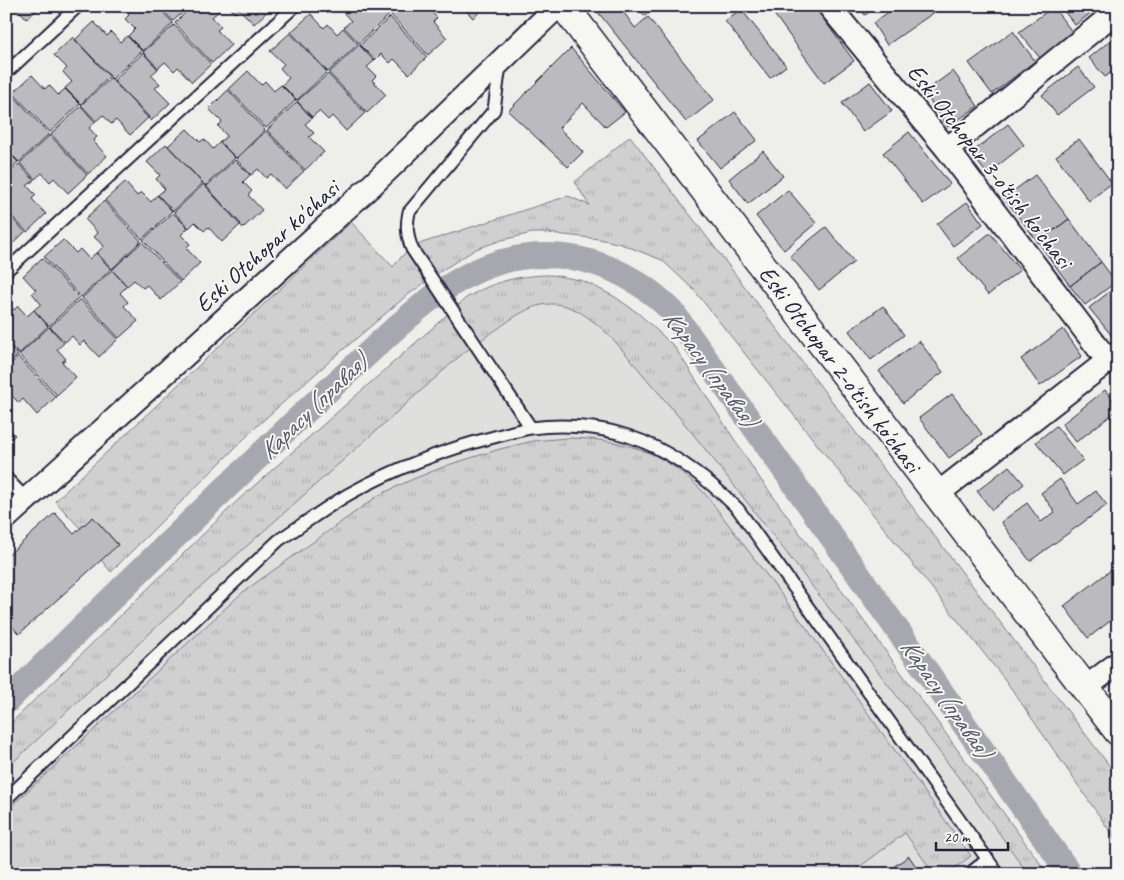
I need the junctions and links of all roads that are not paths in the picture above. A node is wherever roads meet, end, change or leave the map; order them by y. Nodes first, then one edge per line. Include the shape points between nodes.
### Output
1 (78, 6) edge
2 (295, 6) edge
3 (829, 6) edge
4 (555, 8) edge
5 (1118, 10) edge
6 (501, 60) junction
7 (6, 73) edge
8 (946, 149) junction
9 (6, 271) edge
10 (1113, 357) edge
11 (531, 428) junction
12 (6, 478) edge
13 (936, 494) junction
14 (27, 500) junction
15 (6, 518) edge
16 (1118, 663) edge
17 (1085, 688) junction
18 (1118, 731) edge
19 (6, 799) edge
20 (988, 859) junction
21 (969, 874) edge
22 (998, 874) edge

1 - 7 lane
2 - 9 lane
3 - 8 street, Eski Otchopar 3-o'tish ko'chasi
4 - 6 street, Eski Otchopar ko'chasi
4 - 13 street, Eski Otchopar 2-o'tish ko'chasi
5 - 8 street
6 - 11 lane via 494,110 417,200 409,212 407,225 412,249
6 - 14 street, Eski Otchopar ko'chasi via 372,185
8 - 10 street, Eski Otchopar 3-o'tish ko'chasi
10 - 13 street
11 - 19 lane via 470,444 387,475 348,495 280,540
11 - 20 lane via 575,427 627,436 668,454 717,488 747,521
12 - 14 lane
13 - 17 street, Eski Otchopar 2-o'tish ko'chasi
14 - 15 street, Eski Otchopar ko'chasi
16 - 17 street
17 - 18 street, Eski Otchopar 2-o'tish ko'chasi
20 - 21 lane
20 - 22 lane

